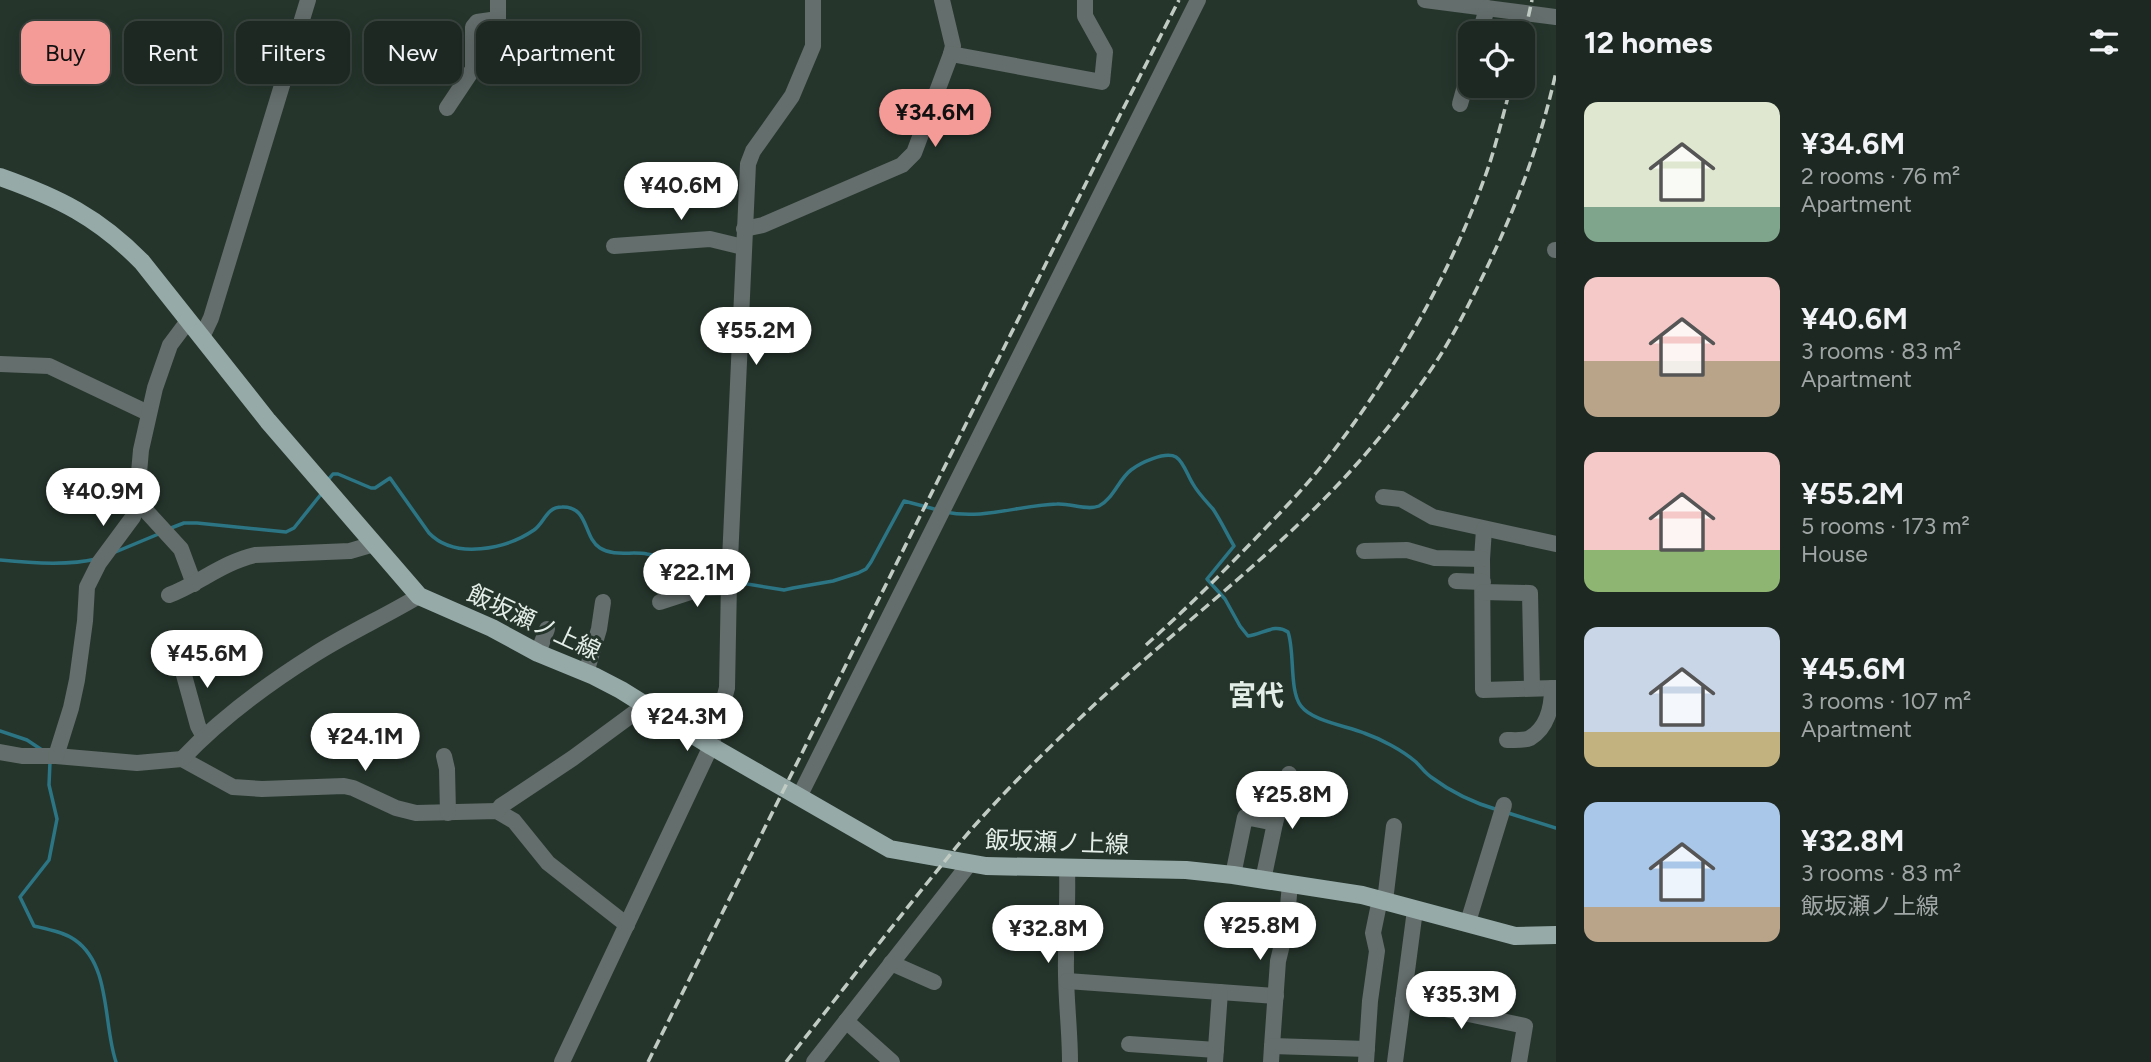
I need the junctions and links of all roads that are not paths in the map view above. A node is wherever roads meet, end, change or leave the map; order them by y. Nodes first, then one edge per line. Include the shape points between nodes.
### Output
1 (307, 0) edge
2 (498, 0) edge
3 (813, 0) edge
4 (942, 0) edge
5 (1085, 0) edge
6 (1198, 0) edge
7 (1425, 0) edge
8 (1489, 5) edge
9 (1556, 17) edge
10 (951, 54) junction
11 (1462, 98) edge
12 (1460, 104) dead end
13 (447, 108) dead end
14 (0, 177) edge
15 (744, 229) junction
16 (614, 246) dead end
17 (743, 247) junction
18 (188, 321) junction
19 (202, 337) junction
20 (0, 364) edge
21 (149, 413) junction
22 (1383, 497) dead end
23 (137, 501) junction
24 (1484, 529) junction
25 (374, 544) junction
26 (1556, 544) edge
27 (1364, 551) dead end
28 (1482, 559) junction
29 (1457, 581) dead end
30 (194, 584) junction
31 (729, 587) junction
32 (1483, 587) junction
33 (169, 595) dead end
34 (419, 596) junction
35 (603, 601) dead end
36 (660, 603) dead end
37 (547, 629) dead end
38 (538, 653) junction
39 (179, 657) dead end
40 (586, 673) junction
41 (1532, 688) junction
42 (1554, 688) edge
43 (645, 705) junction
44 (204, 737) junction
45 (1507, 740) dead end
46 (711, 746) junction
47 (0, 752) edge
48 (49, 756) junction
49 (444, 756) dead end
50 (182, 759) junction
51 (1289, 774) dead end
52 (799, 797) junction
53 (1504, 805) dead end
54 (498, 811) junction
55 (448, 813) junction
56 (1275, 823) junction
57 (1395, 826) dead end
58 (970, 863) junction
59 (1067, 868) junction
60 (1233, 875) junction
61 (1263, 880) junction
62 (1290, 884) junction
63 (1382, 900) junction
64 (1415, 910) junction
65 (1468, 922) junction
66 (627, 925) junction
67 (1556, 935) edge
68 (891, 963) junction
69 (1067, 981) junction
70 (934, 982) dead end
71 (1220, 992) junction
72 (1276, 996) junction
73 (1403, 1000) junction
74 (846, 1021) junction
75 (1129, 1044) dead end
76 (873, 1045) junction
77 (1271, 1054) edge
78 (1215, 1056) edge
79 (1366, 1056) edge
80 (562, 1062) edge
81 (814, 1062) edge
82 (873, 1062) edge
83 (892, 1062) edge
84 (1070, 1062) edge
85 (1397, 1062) edge
86 (1518, 1062) edge

1 - 19 street
2 - 13 street via 498,19 477,22 473,27 473,69
3 - 15 street via 813,46 792,96 748,163
4 - 10 street
5 - 10 street via 1085,16 1105,52 1102,82
6 - 52 street
7 - 8 street
8 - 9 street
10 - 15 street via 908,160 763,225
11 - 12 street
14 - 18 main road, 飯坂瀬ノ上線 via 50,197 110,232 142,262
15 - 17 street
16 - 17 street via 710,239
17 - 31 street
18 - 19 main road, 飯坂瀬ノ上線
18 - 21 street via 166,354
19 - 25 main road, 飯坂瀬ノ上線
20 - 21 street via 49,366
21 - 23 street
22 - 24 street via 1401,499 1427,515
23 - 30 street via 181,550
23 - 48 street via 133,517 87,587 71,708
24 - 26 street
24 - 28 street
25 - 30 street via 350,551 255,555
25 - 34 main road, 飯坂瀬ノ上線
27 - 28 street via 1407,550 1435,558
28 - 32 street
29 - 32 street
30 - 33 street
31 - 36 street via 703,588
31 - 46 street via 727,688
32 - 41 street via 1530,593
32 - 41 street via 1483,690
34 - 38 main road, 飯坂瀬ノ上線
34 - 44 street via 313,655
35 - 40 street
37 - 38 street
38 - 40 main road, 飯坂瀬ノ上線
39 - 44 street
40 - 43 main road, 飯坂瀬ノ上線
41 - 42 street
42 - 45 street via 1548,716 1539,730 1528,739
43 - 46 main road, 飯坂瀬ノ上線
43 - 54 street
44 - 50 street
46 - 52 main road, 飯坂瀬ノ上線
46 - 66 street
47 - 48 street
48 - 50 street via 138,763
49 - 55 street
50 - 55 street via 233,787 344,786 396,808
51 - 56 street
52 - 58 main road, 飯坂瀬ノ上線 via 890,849
53 - 65 street
54 - 55 street
54 - 66 street via 514,821 548,863
56 - 60 street via 1245,817
56 - 61 street
57 - 63 street
58 - 59 main road, 飯坂瀬ノ上線
58 - 68 street
59 - 60 main road, 飯坂瀬ノ上線
59 - 69 street
60 - 61 main road, 飯坂瀬ノ上線
61 - 62 main road, 飯坂瀬ノ上線
62 - 63 main road, 飯坂瀬ノ上線
62 - 72 street
63 - 64 main road, 飯坂瀬ノ上線
63 - 79 street via 1373,933 1377,951
64 - 65 main road, 飯坂瀬ノ上線
64 - 73 street
65 - 67 main road, 飯坂瀬ノ上線 via 1515,936
66 - 80 street
68 - 70 street
68 - 74 street
69 - 71 street
69 - 84 street
71 - 72 street
71 - 78 street
72 - 77 street
73 - 85 street
73 - 86 street via 1525,1026
74 - 76 street
74 - 81 street
75 - 78 street
76 - 82 street
76 - 83 street
77 - 79 street

